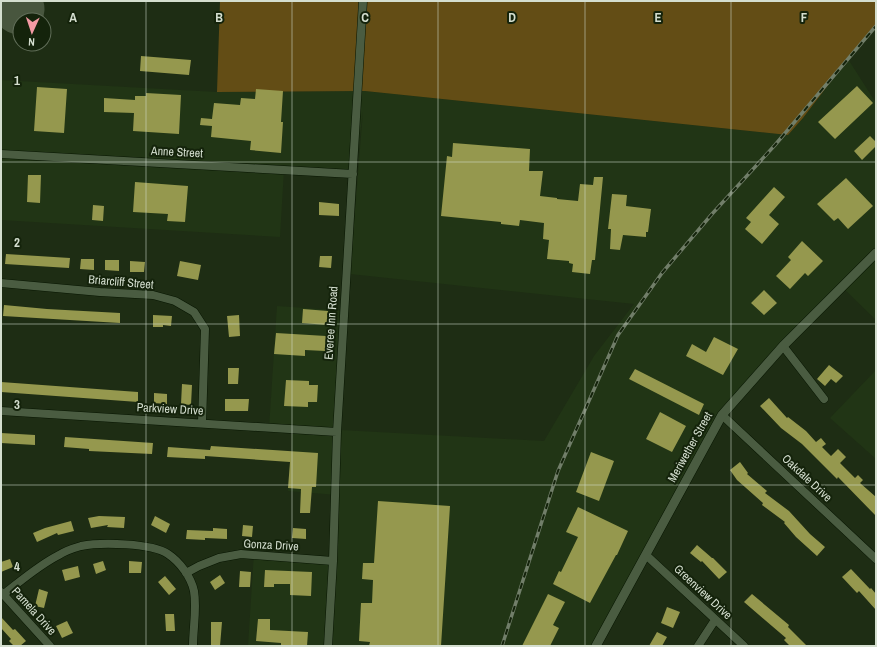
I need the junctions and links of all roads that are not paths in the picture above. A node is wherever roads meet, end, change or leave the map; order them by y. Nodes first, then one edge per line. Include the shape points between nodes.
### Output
1 (363, 1) edge
2 (1, 154) edge
3 (353, 174) junction
4 (876, 253) edge
5 (1, 283) edge
6 (783, 346) junction
7 (824, 399) dead end
8 (1, 411) edge
9 (722, 415) junction
10 (202, 423) junction
11 (337, 432) junction
12 (646, 555) junction
13 (876, 559) edge
14 (333, 561) junction
15 (186, 573) junction
16 (3, 593) edge
17 (715, 620) junction
18 (50, 646) edge
19 (193, 646) edge
20 (328, 646) edge
21 (596, 646) edge
22 (698, 646) edge
23 (744, 646) edge

1 - 3 street, Everee Inn Road
2 - 3 street, Anne Street
3 - 11 street, Everee Inn Road
4 - 6 street, Meriwether Street
5 - 10 street, Briarcliff Street via 153,295 175,301 194,312 205,329
6 - 7 street
6 - 9 street, Meriwether Street
8 - 10 street, Parkview Drive
9 - 12 street, Meriwether Street
9 - 13 street, Oakdale Drive
10 - 11 street, Parkview Drive
11 - 14 street, Everee Inn Road
12 - 17 street, Greenview Drive
12 - 21 street, Meriwether Street
14 - 15 street, Gonza Drive via 241,554 219,558
14 - 20 street, Everee Inn Road
15 - 16 street via 168,554 152,547 108,543 81,546 59,554
15 - 19 street via 194,590
16 - 18 street, Pamela Drive
17 - 22 street
17 - 23 street, Greenview Drive

